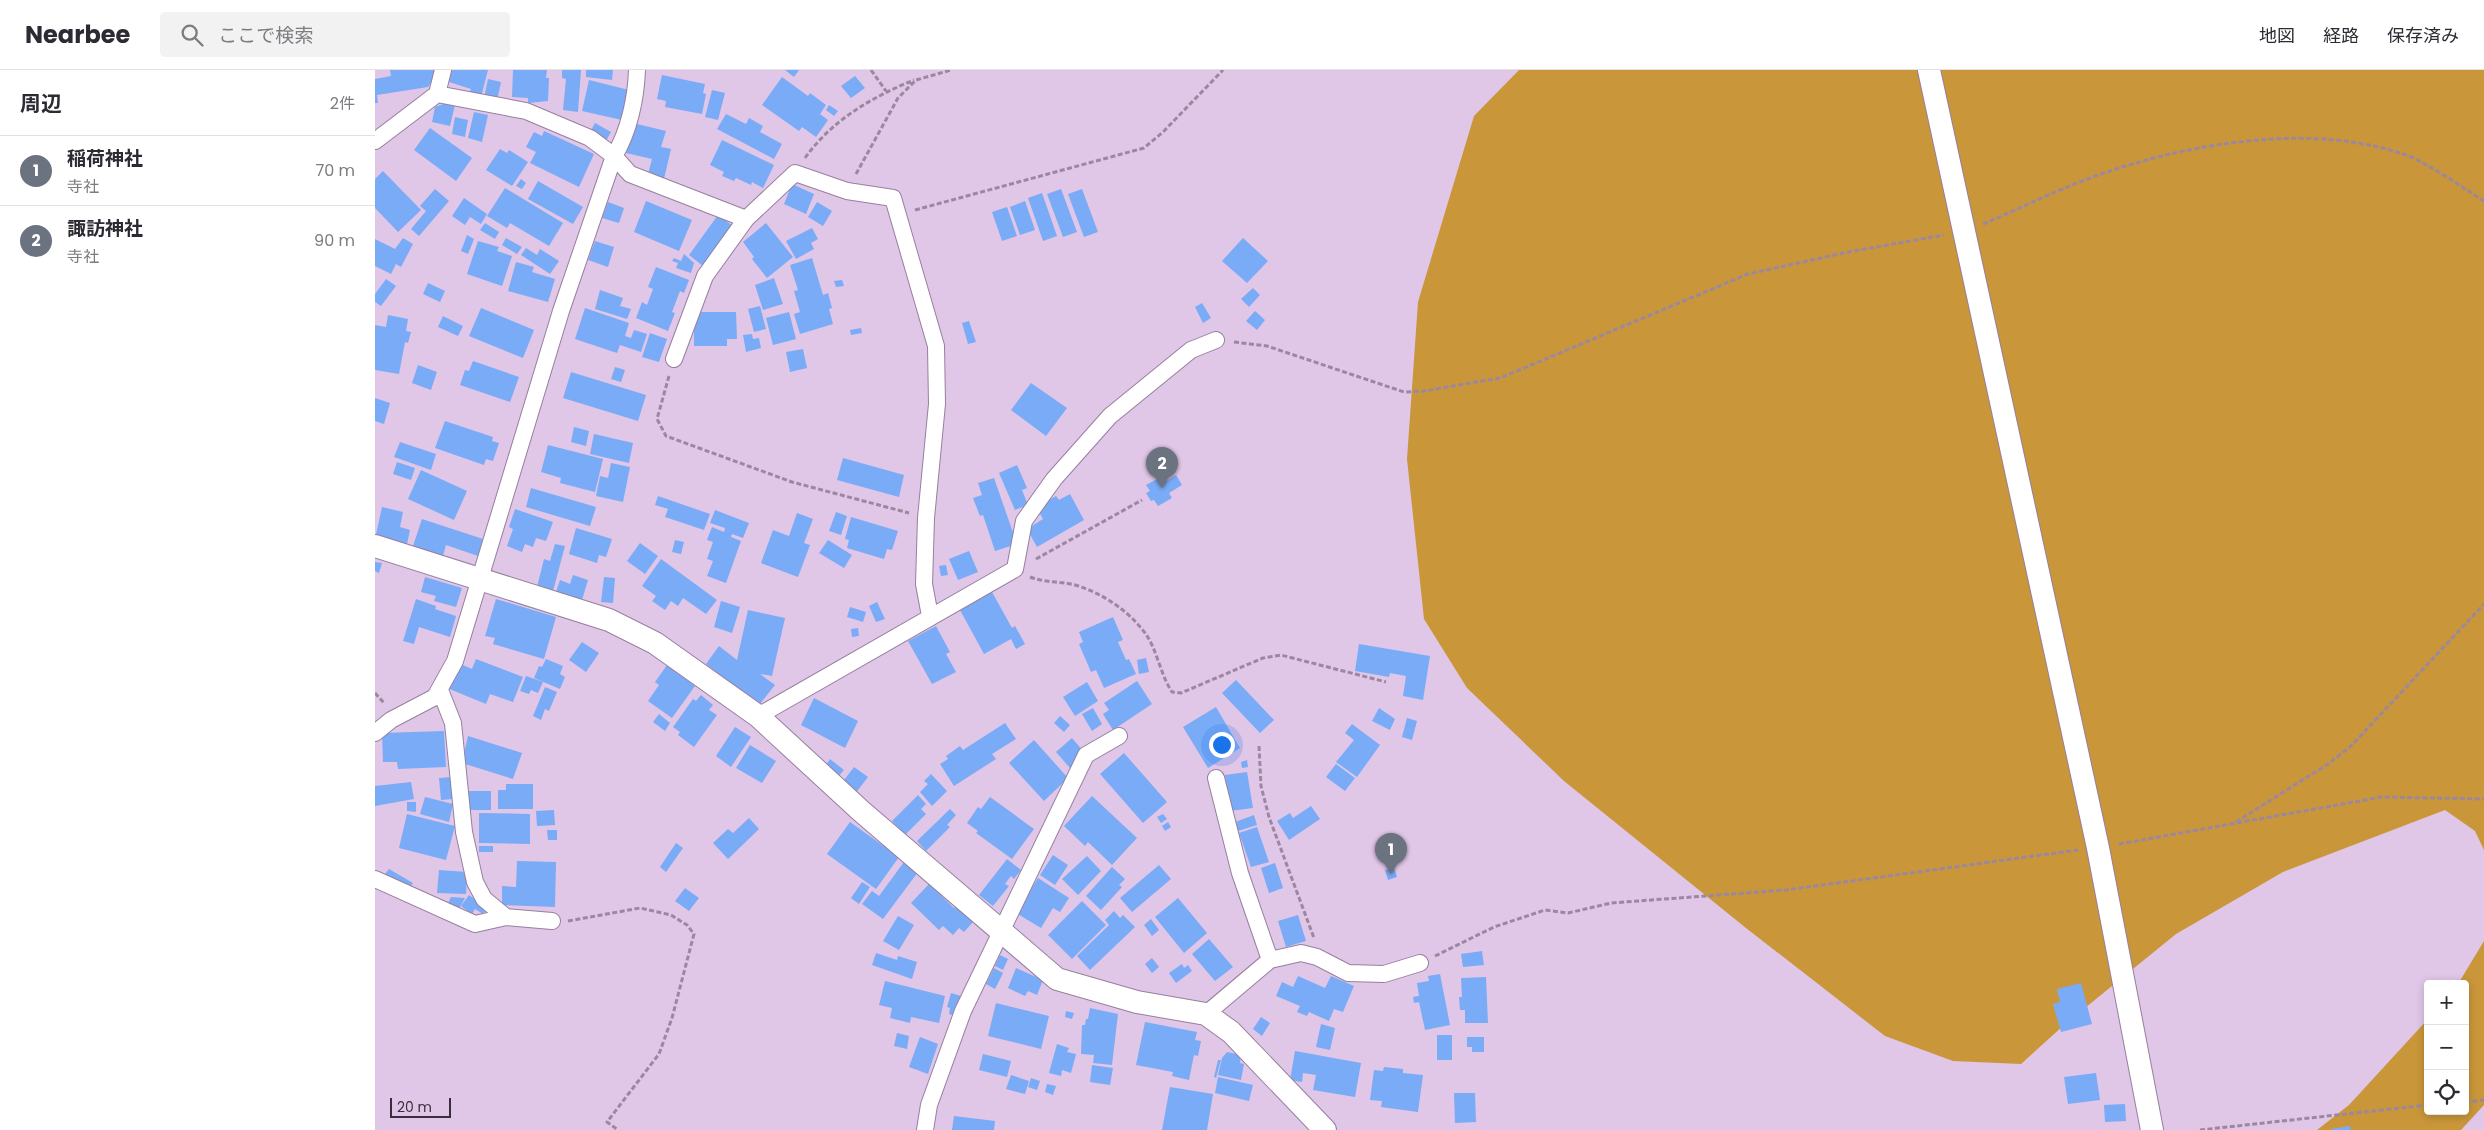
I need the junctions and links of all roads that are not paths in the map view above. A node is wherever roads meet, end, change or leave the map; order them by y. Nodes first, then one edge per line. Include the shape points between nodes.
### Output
1 (443, 70) edge
2 (637, 70) edge
3 (1929, 70) edge
4 (437, 94) junction
5 (375, 141) edge
6 (614, 156) junction
7 (746, 219) junction
8 (1216, 340) road end
9 (674, 359) road end
10 (375, 546) edge
11 (481, 579) junction
12 (930, 616) junction
13 (440, 690) junction
14 (758, 716) junction
15 (375, 733) edge
16 (1119, 736) dead end
17 (1216, 778) dead end
18 (375, 880) edge
19 (506, 918) junction
20 (552, 921) road end
21 (1003, 932) junction
22 (1270, 960) junction
23 (1420, 963) road end
24 (1206, 1014) junction
25 (925, 1130) edge
26 (1325, 1130) edge
27 (2152, 1130) edge

1 - 4 street
2 - 6 street via 637,85 623,142
3 - 27 street via 2098,848
4 - 5 street
4 - 6 street via 526,111 590,138
6 - 7 street via 630,174
6 - 11 street via 561,311
7 - 9 street via 705,276
7 - 12 street via 795,173 847,191 893,198 936,346 937,404 926,518 924,584
8 - 12 street via 1191,350 1110,416 1055,479 1024,521 1014,569
10 - 11 street
11 - 13 street via 455,661
11 - 14 street via 609,620 655,642
12 - 14 street via 874,652
13 - 15 street
13 - 19 street via 453,723 464,832 475,882 484,899
14 - 21 street via 861,811
16 - 21 street via 1086,755
17 - 22 street via 1240,873
18 - 19 street via 475,924
19 - 20 street
21 - 24 street via 1057,979 1137,1002
21 - 25 street via 963,1011 929,1105
22 - 23 street via 1301,953 1317,957 1348,973 1384,974
22 - 24 street
24 - 26 street via 1231,1032

